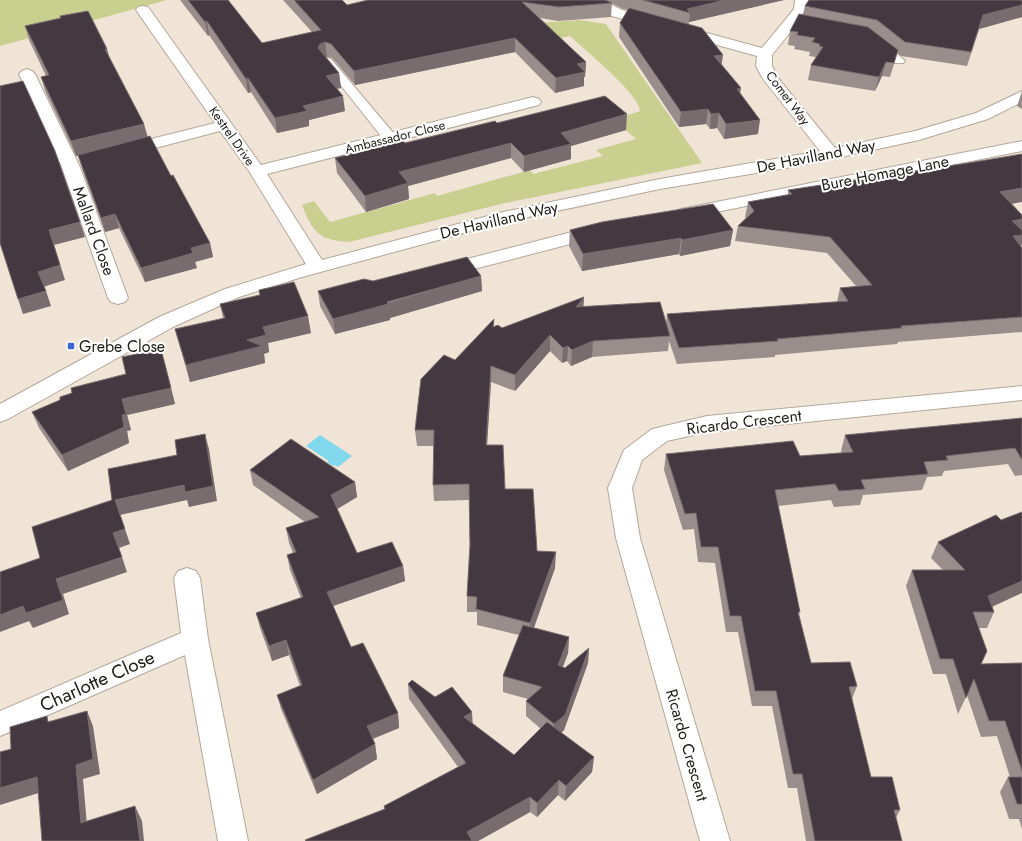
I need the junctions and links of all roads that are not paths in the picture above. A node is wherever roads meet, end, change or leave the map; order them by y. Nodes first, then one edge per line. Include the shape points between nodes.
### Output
1 (591, 0) edge
2 (802, 0) edge
3 (143, 10) dead end
4 (870, 37) edge
5 (765, 54) junction
6 (899, 61) dead end
7 (327, 62) edge
8 (28, 74) dead end
9 (1022, 96) edge
10 (533, 102) dead end
11 (224, 125) junction
12 (390, 138) junction
13 (1022, 146) edge
14 (831, 154) junction
15 (109, 155) edge
16 (257, 171) junction
17 (670, 216) edge
18 (616, 227) edge
19 (317, 266) junction
20 (427, 275) edge
21 (118, 298) dead end
22 (1022, 393) edge
23 (0, 414) edge
24 (187, 578) dead end
25 (195, 639) junction
26 (0, 724) edge
27 (233, 841) edge
28 (715, 841) edge

1 - 5 street via 616,13
2 - 5 street, Comet Way via 798,24
3 - 11 street, Kestrel Drive
4 - 6 lane
5 - 14 street, Comet Way via 764,66 771,79
7 - 12 lane
8 - 21 street, Mallard Close via 78,163
9 - 14 street, De Havilland Way via 982,116 919,135
10 - 12 street, Ambassador Close
11 - 15 street
11 - 16 street, Kestrel Drive
12 - 16 street, Ambassador Close
13 - 17 street, Bure Homage Lane
14 - 19 street, De Havilland Way via 660,184 503,217
16 - 19 street, Kestrel Drive
18 - 20 street
19 - 23 street, De Havilland Way via 232,293 166,322
22 - 28 street, Ricardo Crescent via 707,424 660,435 632,456 620,488 628,538
24 - 25 street
25 - 26 street, Charlotte Close
25 - 27 street

